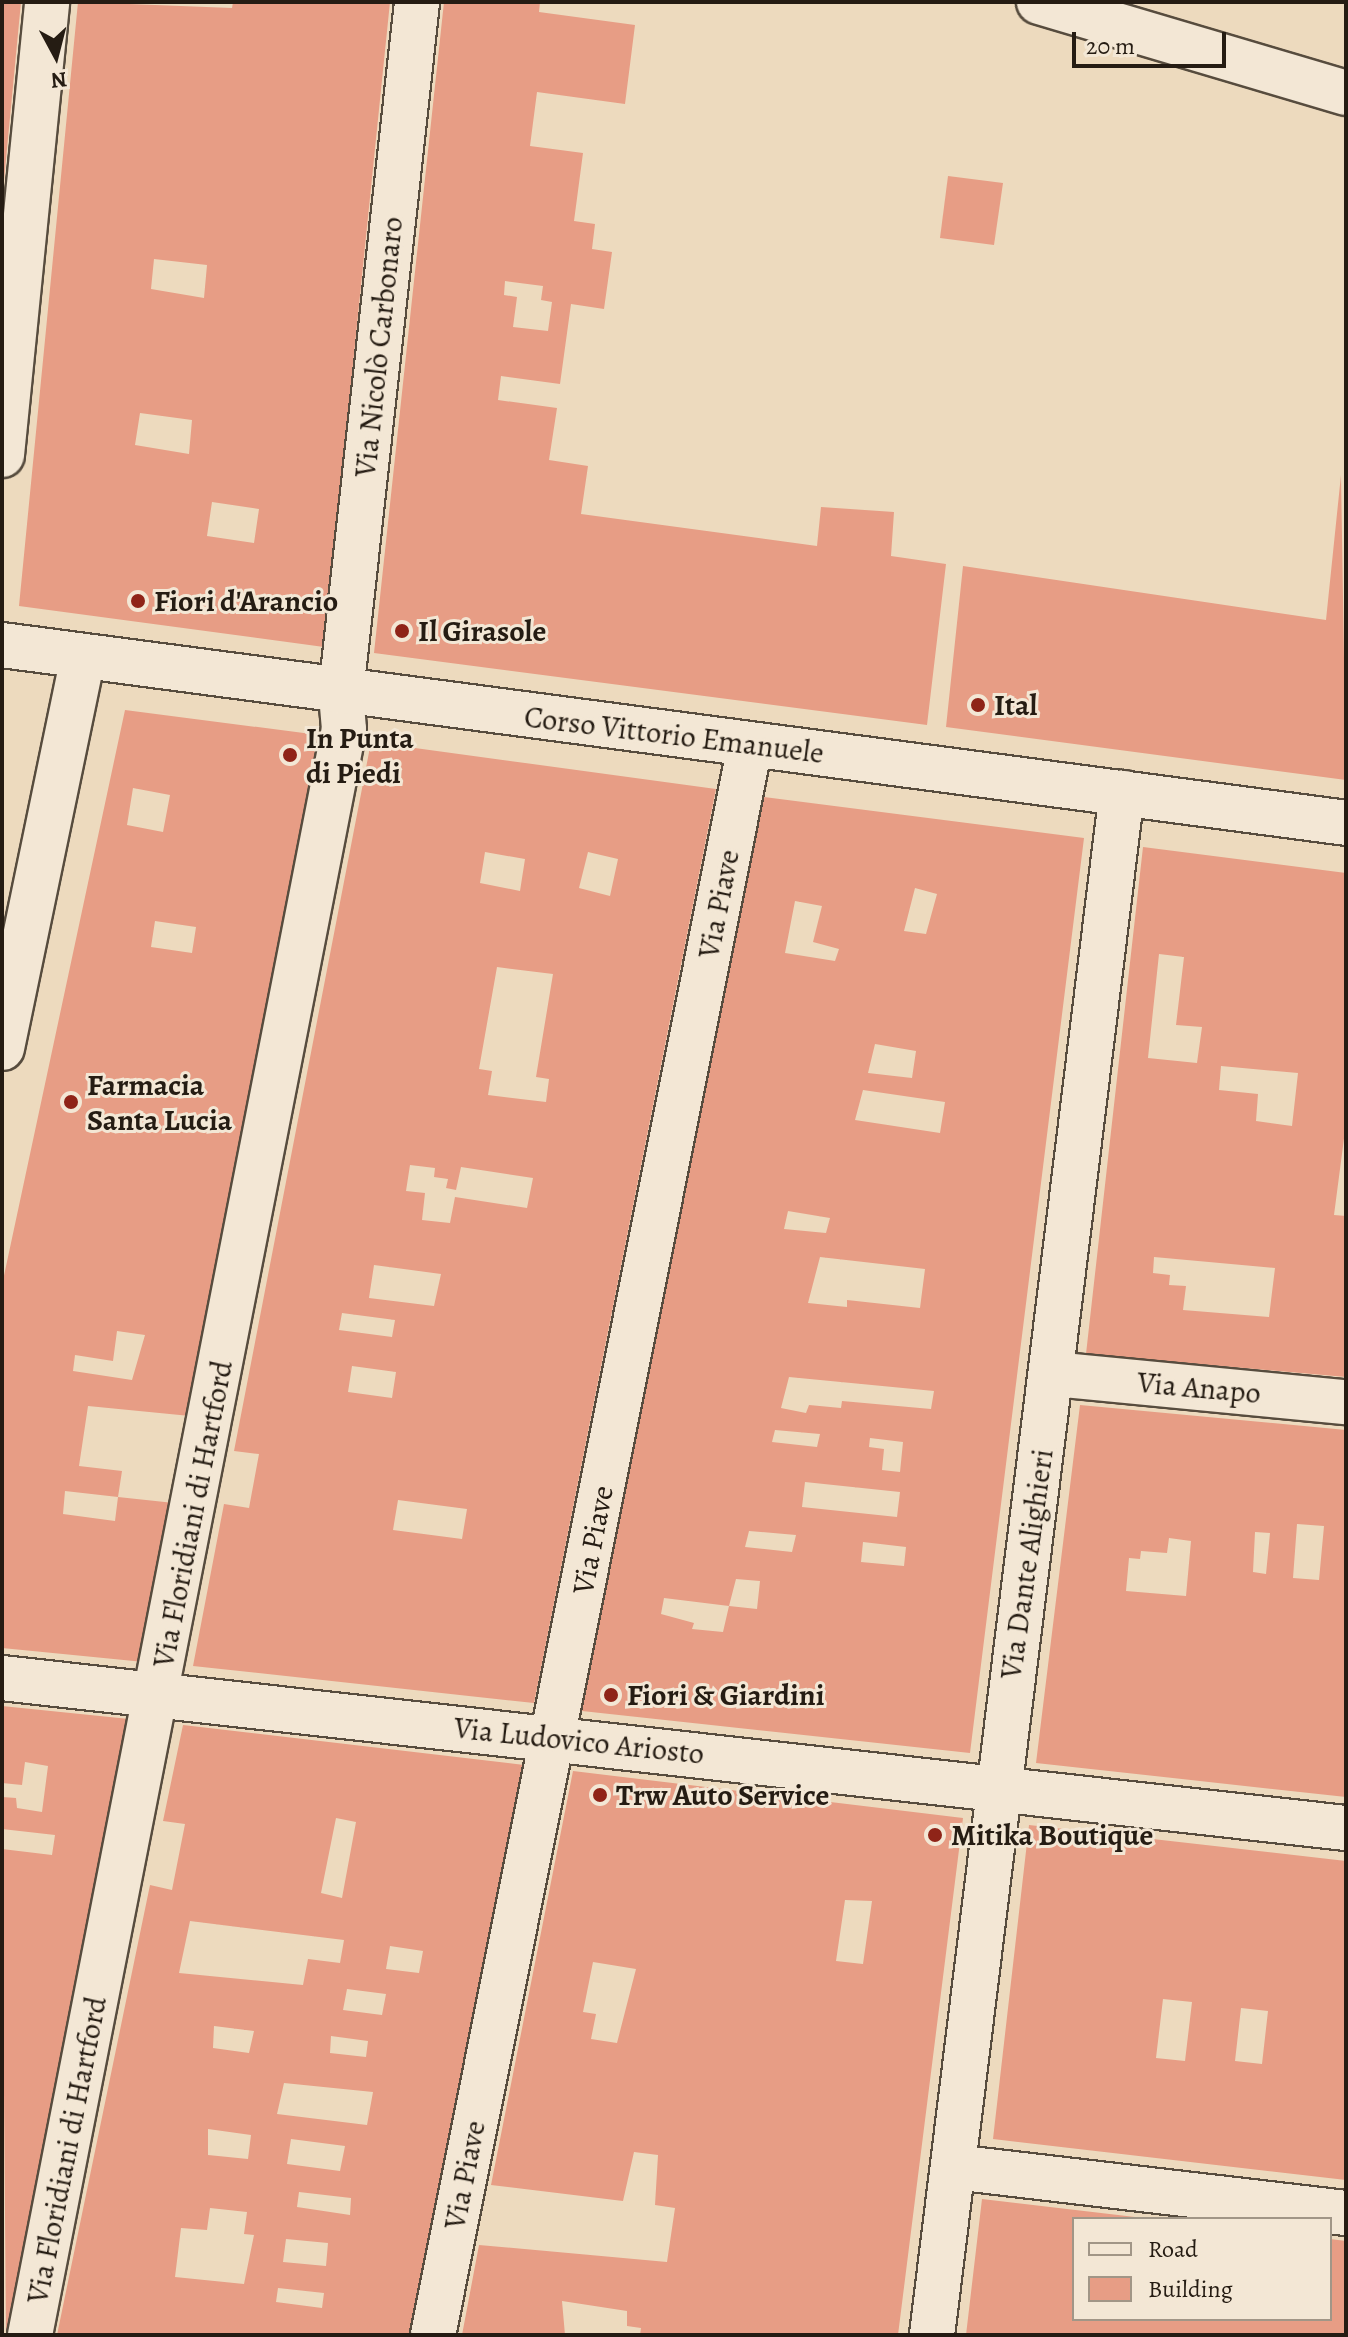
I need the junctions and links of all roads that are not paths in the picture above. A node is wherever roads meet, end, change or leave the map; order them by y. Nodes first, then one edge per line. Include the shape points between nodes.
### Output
1 (47, 2) edge
2 (417, 2) edge
3 (1039, 2) edge
4 (1346, 93) edge
5 (2, 455) edge
6 (4, 654) edge
7 (83, 656) junction
8 (341, 692) junction
9 (750, 745) junction
10 (1122, 793) junction
11 (1346, 823) edge
12 (2, 1048) edge
13 (1053, 1374) junction
14 (1346, 1402) edge
15 (2, 1678) edge
16 (159, 1694) junction
17 (554, 1739) junction
18 (997, 1789) junction
19 (1346, 1828) edge
20 (954, 2167) junction
21 (1346, 2213) edge
22 (30, 2335) edge
23 (433, 2335) edge
24 (932, 2335) edge

1 - 5 street
2 - 8 street, Via Nicolò Carbonaro
3 - 4 street
6 - 7 street, Corso Vittorio Emanuele
7 - 8 street, Corso Vittorio Emanuele
7 - 12 street
8 - 9 street, Corso Vittorio Emanuele
8 - 16 street, Via Floridiani di Hartford via 344,729
9 - 10 street, Corso Vittorio Emanuele
9 - 17 street, Via Piave
10 - 11 street, Corso Vittorio Emanuele
10 - 13 street, Via Dante Alighieri
13 - 14 street, Via Anapo
13 - 18 street, Via Dante Alighieri
15 - 16 street, Via Ludovico Ariosto
16 - 17 street, Via Ludovico Ariosto
16 - 22 street, Via Floridiani di Hartford
17 - 18 street, Via Ludovico Ariosto
17 - 23 street, Via Piave
18 - 19 street, Via Ludovico Ariosto
18 - 20 street, Via Dante Alighieri
20 - 21 street
20 - 24 street, Via Dante Alighieri

